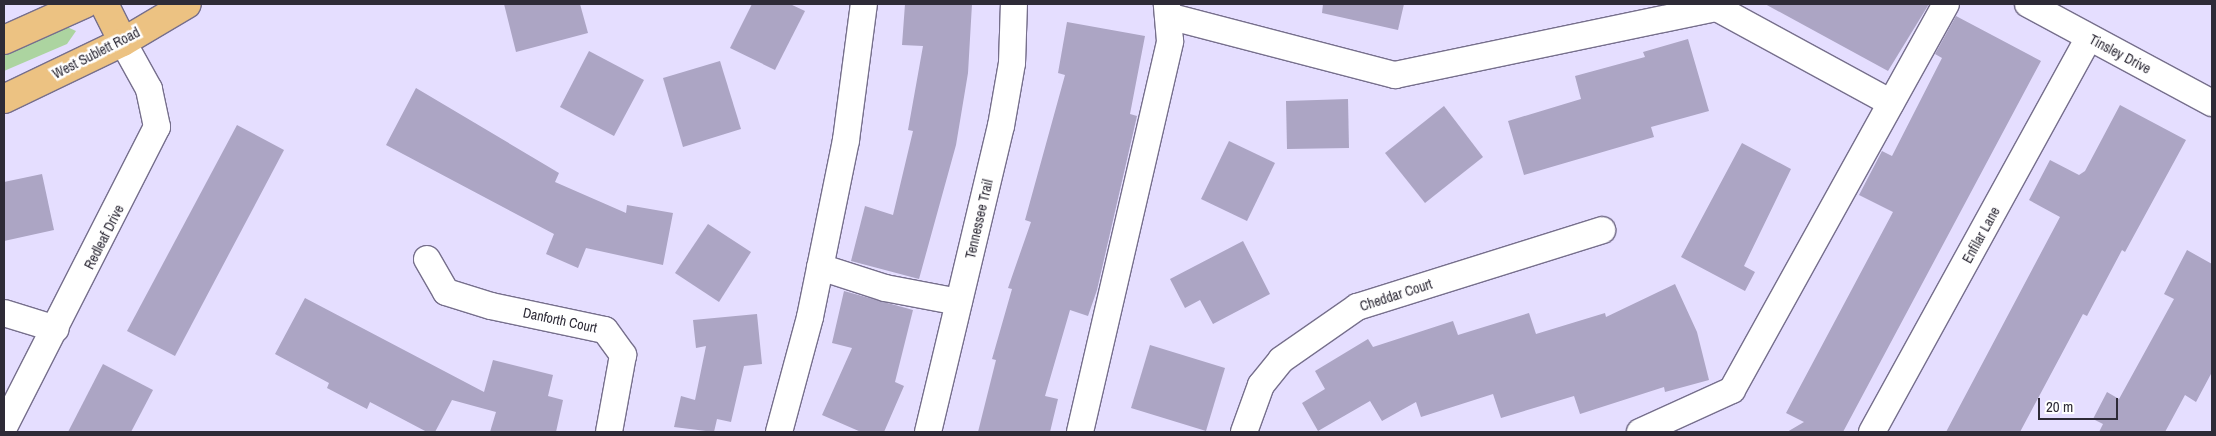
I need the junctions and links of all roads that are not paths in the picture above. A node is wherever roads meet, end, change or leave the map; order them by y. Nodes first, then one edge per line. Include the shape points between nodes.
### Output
1 (84, 4) edge
2 (104, 4) edge
3 (187, 4) edge
4 (864, 4) edge
5 (1014, 4) edge
6 (1946, 4) edge
7 (2028, 4) edge
8 (1167, 10) edge
9 (2089, 38) junction
10 (4, 40) edge
11 (123, 42) junction
12 (4, 99) edge
13 (1891, 103) junction
14 (2212, 103) edge
15 (1602, 230) dead end
16 (427, 259) dead end
17 (820, 267) junction
18 (959, 302) junction
19 (4, 313) edge
20 (56, 329) junction
21 (4, 427) edge
22 (609, 432) edge
23 (779, 432) edge
24 (928, 432) edge
25 (1080, 432) edge
26 (1244, 432) edge
27 (1640, 432) edge
28 (1872, 432) edge

1 - 10 main road
2 - 11 main road
3 - 11 main road, West Sublett Road
4 - 17 street via 846,140
5 - 18 street, Tennessee Trail via 1008,90
6 - 13 street
7 - 9 street, Tinsley Drive
8 - 13 street via 1395,75 1718,8
8 - 25 street via 1170,41 1150,139
9 - 14 street, Tinsley Drive
9 - 28 street, Enfilar Lane
11 - 12 main road, West Sublett Road
11 - 20 street, Redleaf Drive via 149,89 157,127
13 - 27 street via 1732,390
15 - 26 street, Cheddar Court via 1357,307 1281,360 1261,385
16 - 22 street, Danforth Court via 446,292 491,306 605,330 623,355
17 - 18 street via 885,288
17 - 23 street
18 - 24 street, Tennessee Trail
19 - 20 street
20 - 21 street, Redleaf Drive

